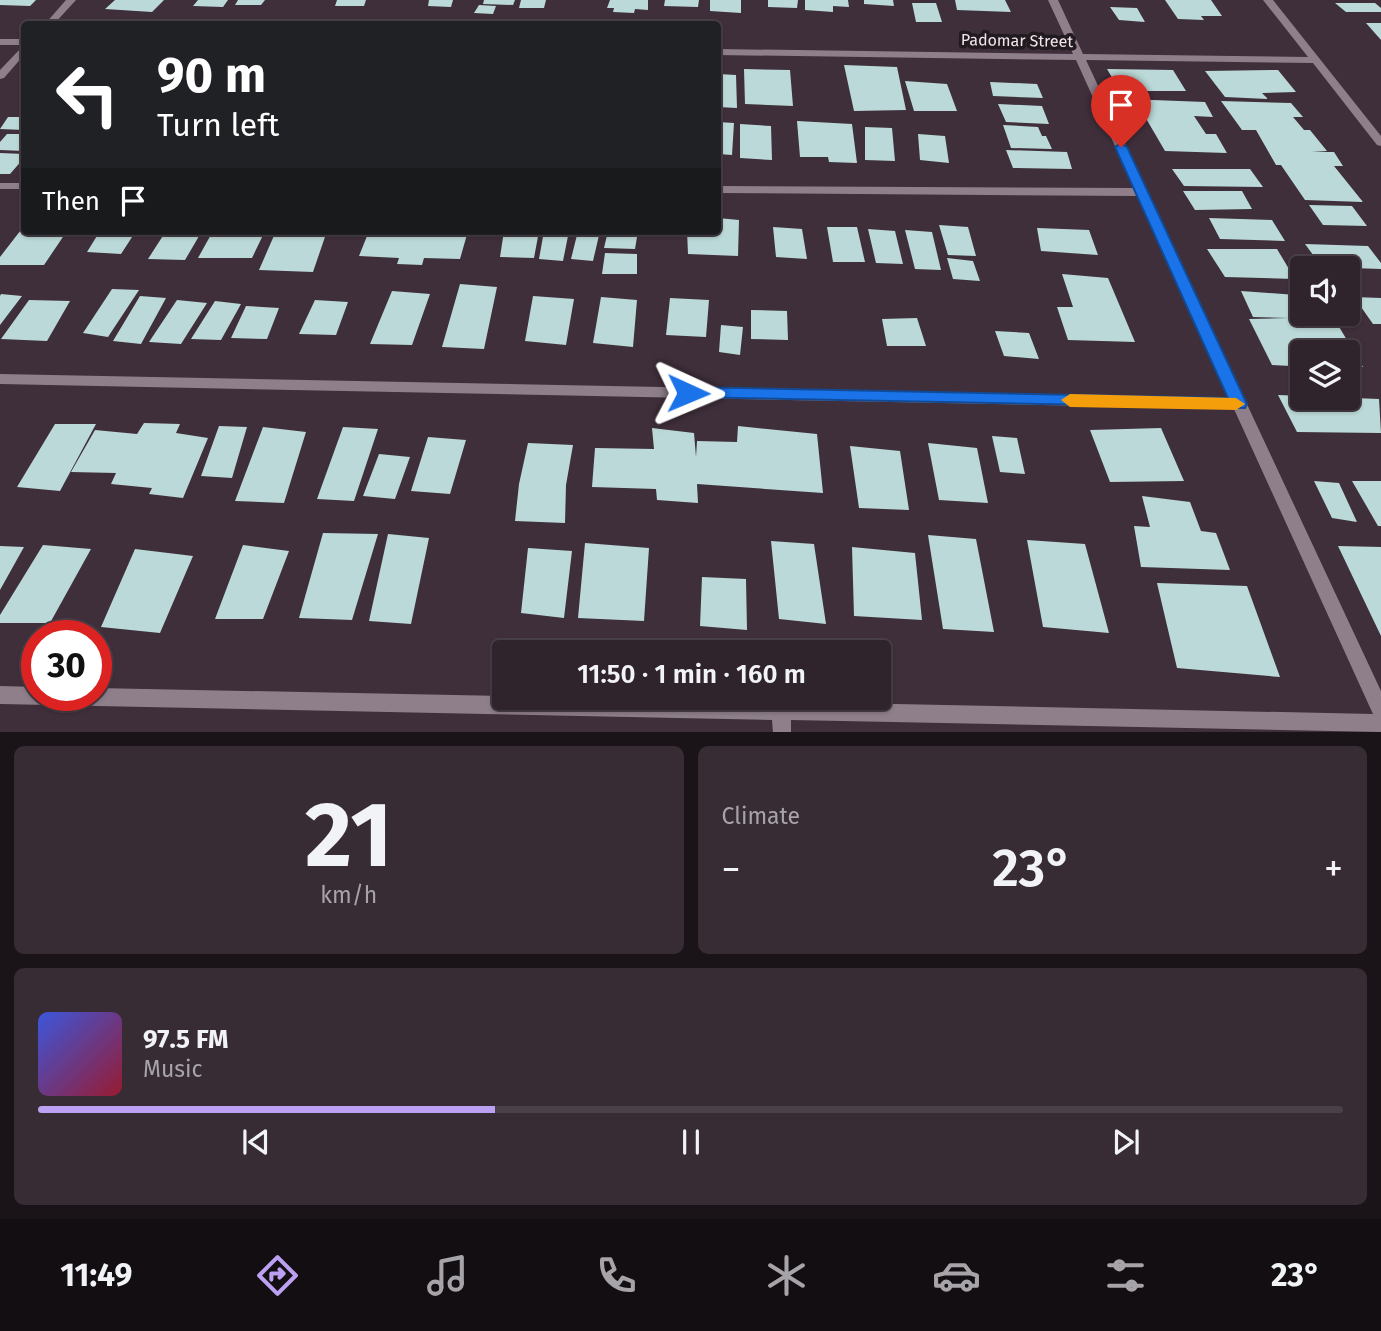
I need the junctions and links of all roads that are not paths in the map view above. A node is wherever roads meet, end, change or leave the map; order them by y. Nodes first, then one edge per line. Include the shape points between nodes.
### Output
1 (71, 0) edge
2 (1053, 0) edge
3 (1268, 0) edge
4 (51, 21) edge
5 (0, 42) edge
6 (21, 42) edge
7 (721, 52) edge
8 (21, 53) edge
9 (1079, 57) junction
10 (1315, 60) junction
11 (0, 76) edge
12 (1381, 144) edge
13 (0, 186) edge
14 (21, 186) edge
15 (721, 190) edge
16 (1142, 192) junction
17 (0, 379) edge
18 (1239, 404) junction
19 (0, 695) edge
20 (781, 711) junction
21 (1381, 711) edge
22 (1381, 723) edge
23 (782, 732) edge

1 - 4 street
2 - 9 street
3 - 10 street
5 - 6 street
7 - 9 street, Padomar Street
8 - 11 street
9 - 10 street, Padomar Street
9 - 16 street
10 - 12 street
13 - 14 street
15 - 16 street
16 - 18 street
17 - 18 street
18 - 21 street
19 - 20 street
20 - 22 street
20 - 23 street

